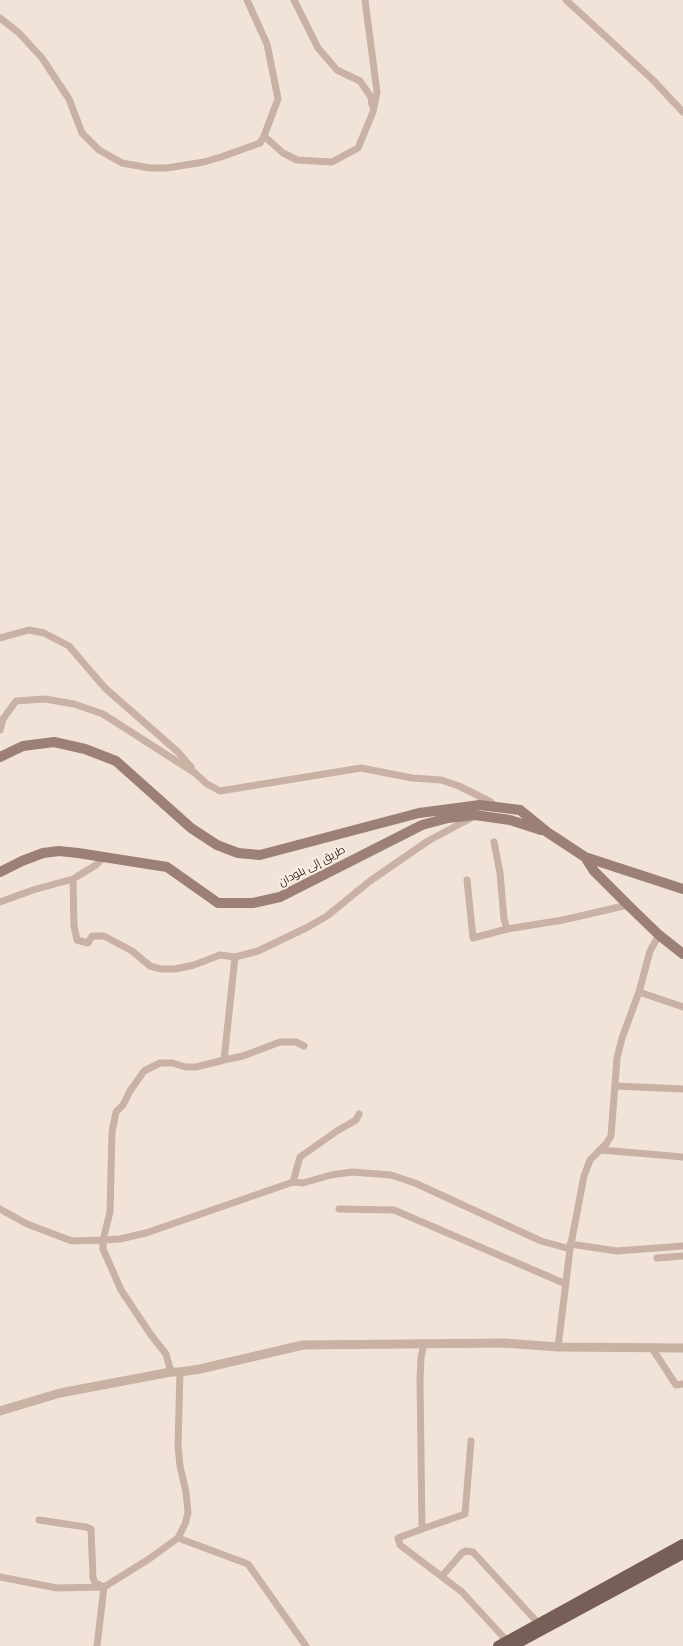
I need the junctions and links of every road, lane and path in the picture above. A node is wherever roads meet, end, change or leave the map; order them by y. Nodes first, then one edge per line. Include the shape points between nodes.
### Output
1 (247, 0) edge
2 (294, 0) edge
3 (365, 0) edge
4 (566, 0) edge
5 (0, 18) edge
6 (373, 112) junction
7 (683, 112) edge
8 (264, 136) junction
9 (0, 638) edge
10 (0, 730) edge
11 (0, 757) edge
12 (195, 773) junction
13 (495, 807) junction
14 (475, 815) junction
15 (547, 832) junction
16 (494, 842) dead end
17 (585, 857) junction
18 (102, 858) junction
19 (0, 872) edge
20 (73, 879) junction
21 (467, 880) dead end
22 (683, 889) edge
23 (0, 902) edge
24 (628, 905) junction
25 (507, 929) junction
26 (659, 935) junction
27 (683, 954) edge
28 (235, 957) junction
29 (639, 992) junction
30 (683, 1008) edge
31 (304, 1046) dead end
32 (224, 1060) junction
33 (615, 1086) junction
34 (683, 1089) edge
35 (359, 1114) dead end
36 (601, 1150) junction
37 (683, 1157) edge
38 (293, 1182) junction
39 (0, 1209) edge
40 (339, 1209) dead end
41 (103, 1240) junction
42 (683, 1246) edge
43 (570, 1247) junction
44 (683, 1256) edge
45 (657, 1258) dead end
46 (566, 1284) junction
47 (424, 1344) junction
48 (558, 1347) junction
49 (652, 1348) junction
50 (683, 1348) edge
51 (176, 1372) junction
52 (683, 1384) edge
53 (0, 1411) edge
54 (471, 1441) dead end
55 (40, 1520) dead end
56 (422, 1529) junction
57 (178, 1538) junction
58 (683, 1544) edge
59 (683, 1554) edge
60 (0, 1576) edge
61 (442, 1576) junction
62 (104, 1587) junction
63 (539, 1624) junction
64 (510, 1645) edge
65 (97, 1646) edge
66 (306, 1646) edge

1 - 8 street via 267,44 278,99
2 - 6 street via 318,48 337,70 360,81 371,97
3 - 6 street via 377,92
4 - 7 street via 653,80
5 - 8 street via 19,33 42,58 69,99 82,133 99,150 122,163 150,168 204,162 247,148 260,142
6 - 8 street via 358,148 332,162 297,160 283,153
9 - 12 street via 29,630 44,633 68,646 105,688 178,752
10 - 12 street via 3,718 16,701 45,699 74,704 103,714
11 - 13 main road via 23,746 54,742 85,749 116,761 191,828 238,853 260,855 419,813 480,805
12 - 13 street via 207,784 220,790 361,768 412,778 441,780 491,802
13 - 15 main road via 520,810
14 - 15 main road, طريق إلى بلودان via 510,820
14 - 18 main road, طريق إلى بلودان via 448,818 422,825 280,896 253,903 218,903 167,867
14 - 28 street via 428,841 370,881 327,916 258,951
15 - 17 main road
16 - 25 street
17 - 22 main road
17 - 24 main road via 594,871
18 - 19 main road, طريق إلى بلودان via 59,851 43,853 22,860
18 - 20 street via 96,866
20 - 23 street
20 - 28 street via 74,926 77,940 88,943 92,936 104,936 132,951 150,966 161,969 194,965 220,955
21 - 25 street via 473,938
24 - 25 street via 563,920
24 - 26 main road
26 - 27 main road
26 - 29 street via 650,951
28 - 32 street
29 - 30 street
29 - 33 street via 622,1038 617,1058
31 - 32 street via 296,1042 280,1042
32 - 41 street via 196,1068 172,1063 160,1064 144,1071 130,1091 113,1120 109,1173 110,1212
33 - 34 street
33 - 36 street via 611,1136
35 - 38 street via 356,1120 300,1157
36 - 37 street
36 - 43 street via 590,1160 584,1176
38 - 41 street via 146,1233
38 - 43 street via 303,1184 331,1175 352,1172 391,1175 415,1183 541,1240
39 - 41 street via 27,1224 72,1242
40 - 46 street via 394,1210
41 - 51 street via 103,1248 121,1290
42 - 43 street via 617,1251
43 - 46 street
44 - 45 street
46 - 48 street
47 - 48 street via 504,1343
47 - 51 street via 303,1345
47 - 56 street via 420,1358
48 - 49 street
49 - 50 street
49 - 52 street via 676,1385
51 - 53 street via 60,1393
51 - 57 street via 179,1452 188,1513
54 - 56 street via 465,1514
55 - 62 street via 90,1529 93,1578 95,1583
56 - 61 street via 398,1538 400,1545
57 - 62 street
57 - 66 street via 248,1564
58 - 63 main road
59 - 64 main road
60 - 62 street via 57,1588
61 - 63 street via 462,1553 471,1551
61 - 64 street via 474,1602
62 - 65 street
63 - 64 main road

